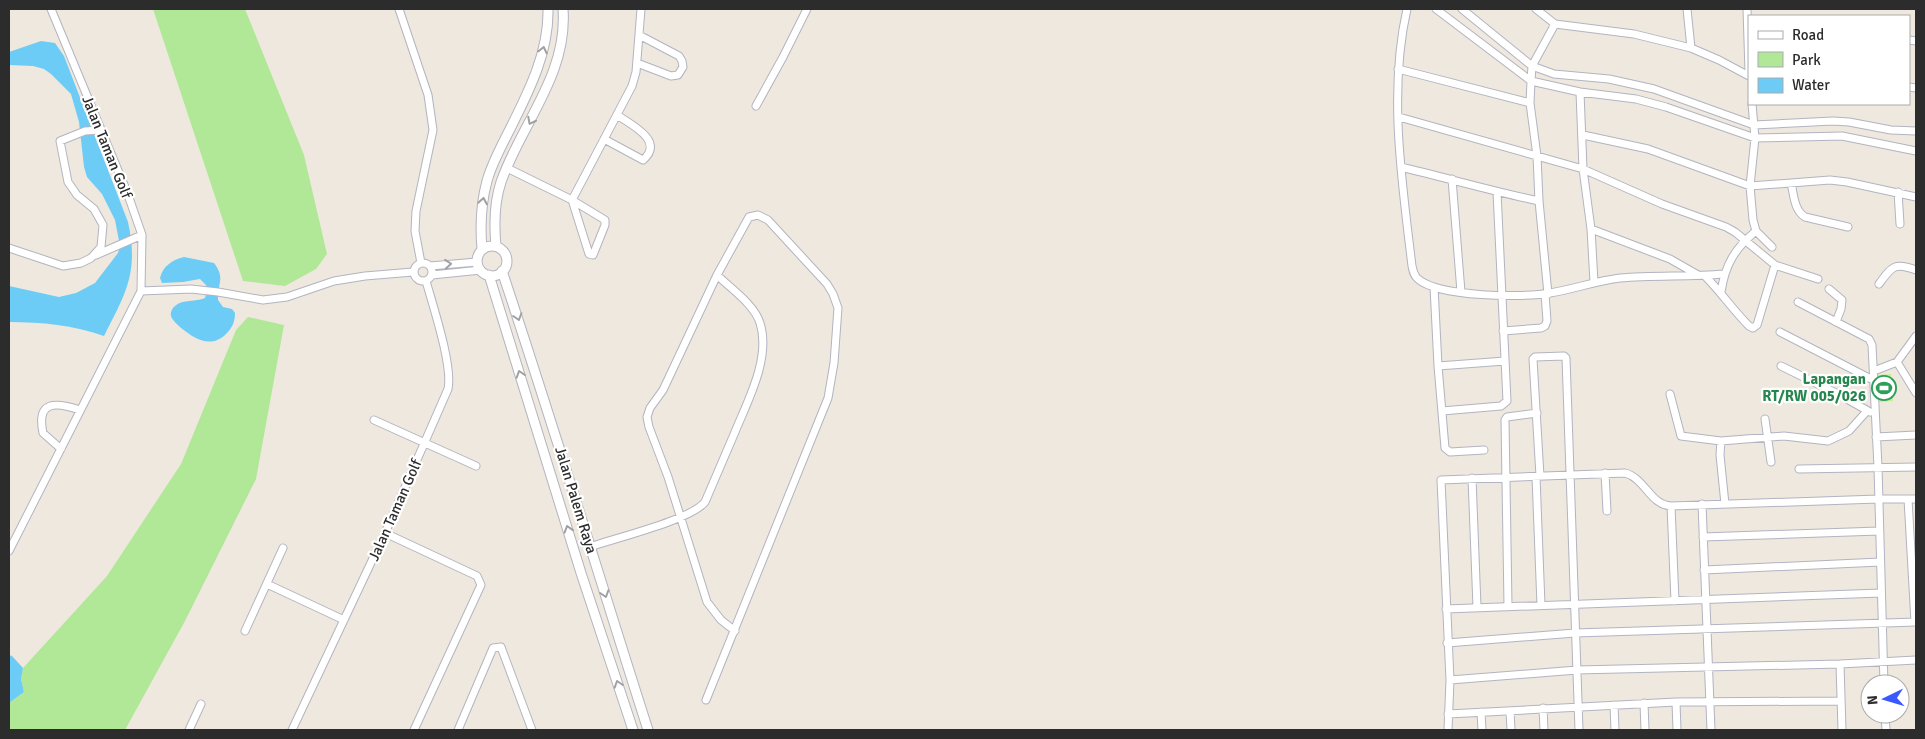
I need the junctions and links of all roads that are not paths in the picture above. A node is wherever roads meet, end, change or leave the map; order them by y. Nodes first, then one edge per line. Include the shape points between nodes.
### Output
1 (50, 9) edge
2 (399, 9) edge
3 (548, 9) edge
4 (564, 9) edge
5 (641, 9) edge
6 (807, 9) edge
7 (1407, 9) edge
8 (1436, 9) edge
9 (1462, 9) edge
10 (1536, 9) edge
11 (1687, 9) edge
12 (1747, 9) edge
13 (1555, 24) junction
14 (639, 35) junction
15 (1748, 42) edge
16 (1691, 48) junction
17 (637, 63) junction
18 (1532, 66) junction
19 (1398, 69) junction
20 (1748, 74) edge
21 (1531, 80) junction
22 (1580, 92) junction
23 (1530, 103) junction
24 (1752, 105) edge
25 (756, 106) dead end
26 (617, 115) junction
27 (1399, 117) junction
28 (1754, 125) junction
29 (97, 130) junction
30 (1916, 131) edge
31 (1583, 135) junction
32 (1755, 138) junction
33 (604, 139) junction
34 (1916, 151) edge
35 (1537, 156) junction
36 (1401, 166) junction
37 (507, 168) junction
38 (1583, 169) junction
39 (1452, 179) junction
40 (1791, 183) junction
41 (1750, 186) junction
42 (1497, 192) junction
43 (1898, 192) junction
44 (1916, 197) edge
45 (572, 200) junction
46 (1539, 202) junction
47 (1900, 224) dead end
48 (1848, 227) dead end
49 (1591, 229) junction
50 (1756, 231) junction
51 (138, 237) junction
52 (1744, 241) junction
53 (496, 246) junction
54 (1772, 247) dead end
55 (9, 248) edge
56 (482, 249) junction
57 (91, 258) junction
58 (421, 263) junction
59 (1775, 265) junction
60 (430, 266) junction
61 (482, 269) junction
62 (1916, 270) edge
63 (502, 271) junction
64 (413, 272) junction
65 (1724, 274) junction
66 (432, 275) junction
67 (717, 275) junction
68 (1702, 276) junction
69 (1818, 279) dead end
70 (426, 281) junction
71 (1594, 282) junction
72 (1879, 284) dead end
73 (1434, 287) junction
74 (1829, 289) dead end
75 (141, 290) junction
76 (1461, 292) junction
77 (1721, 292) junction
78 (1546, 294) junction
79 (1502, 295) junction
80 (1798, 302) dead end
81 (1836, 322) junction
82 (1504, 331) junction
83 (1780, 332) dead end
84 (1916, 336) edge
85 (1504, 361) junction
86 (1897, 362) junction
87 (1438, 366) junction
88 (1781, 366) dead end
89 (1874, 371) junction
90 (1873, 380) junction
91 (1916, 393) edge
92 (1670, 394) dead end
93 (80, 410) junction
94 (1442, 411) junction
95 (1867, 411) junction
96 (1537, 413) junction
97 (1875, 415) junction
98 (1765, 419) dead end
99 (374, 420) dead end
100 (1916, 435) edge
101 (1876, 437) junction
102 (1768, 438) junction
103 (1721, 441) junction
104 (425, 443) junction
105 (61, 449) junction
106 (1484, 450) dead end
107 (1771, 462) dead end
108 (476, 466) dead end
109 (1878, 467) junction
110 (1916, 467) edge
111 (1799, 470) dead end
112 (1605, 473) junction
113 (1570, 474) junction
114 (1538, 477) junction
115 (1472, 478) junction
116 (1505, 478) junction
117 (1878, 499) junction
118 (1912, 499) edge
119 (1702, 504) junction
120 (1725, 504) junction
121 (1671, 506) junction
122 (1607, 511) dead end
123 (681, 518) junction
124 (1879, 531) junction
125 (385, 533) junction
126 (1703, 537) junction
127 (590, 547) junction
128 (283, 548) dead end
129 (9, 551) edge
130 (1880, 562) junction
131 (1704, 570) junction
132 (267, 584) junction
133 (1881, 593) junction
134 (1706, 600) junction
135 (1675, 601) junction
136 (1574, 603) junction
137 (1508, 605) junction
138 (1541, 605) junction
139 (1477, 607) junction
140 (1446, 609) junction
141 (344, 620) junction
142 (1916, 622) edge
143 (1882, 624) junction
144 (1707, 629) junction
145 (735, 631) junction
146 (245, 632) dead end
147 (1575, 633) junction
148 (1447, 643) junction
149 (1916, 660) edge
150 (1883, 662) junction
151 (1840, 664) junction
152 (1707, 666) junction
153 (1577, 670) junction
154 (1884, 674) edge
155 (1450, 680) junction
156 (706, 700) dead end
157 (1710, 701) junction
158 (1841, 701) junction
159 (1676, 702) junction
160 (1644, 703) junction
161 (201, 704) dead end
162 (1614, 704) junction
163 (1577, 706) junction
164 (1543, 708) junction
165 (1510, 711) junction
166 (1481, 712) junction
167 (1448, 714) junction
168 (190, 730) edge
169 (292, 730) edge
170 (414, 730) edge
171 (458, 730) edge
172 (532, 730) edge
173 (633, 730) edge
174 (648, 730) edge
175 (1448, 730) edge
176 (1482, 730) edge
177 (1511, 730) edge
178 (1544, 730) edge
179 (1578, 730) edge
180 (1615, 730) edge
181 (1645, 730) edge
182 (1677, 730) edge
183 (1711, 730) edge
184 (1842, 730) edge

1 - 29 street, Jalan Taman Golf
2 - 58 street via 428,96 434,130 416,211
56 -> 3 street via 481,220 488,179 530,90 546,38
4 -> 37 street via 562,41 548,88
5 - 14 street
6 - 25 street
7 - 19 street
8 - 21 street
9 - 18 street
10 - 13 street
11 - 16 street
12 - 15 street
13 - 16 street via 1634,34
13 - 18 street
14 - 17 street
14 - 17 street via 678,56 683,67 678,75 671,76
16 - 20 street
17 - 26 street via 632,86
18 - 21 street
18 - 28 street via 1554,74 1654,89
19 - 23 street
19 - 27 street
21 - 22 street
21 - 23 street
22 - 31 street
22 - 32 street via 1636,99
23 - 35 street
24 - 28 street
26 - 33 street
26 - 33 street via 643,133 650,149 642,160
27 - 35 street
27 - 36 street
28 - 30 street via 1833,121
28 - 32 street
29 - 51 street, Jalan Taman Golf via 127,192
29 - 57 street via 60,141 68,182 94,209 103,225 101,247
31 - 38 street
31 - 41 street via 1648,149
32 - 34 street via 1842,136
32 - 41 street
33 - 45 street
35 - 38 street
35 - 46 street
36 - 39 street
36 - 73 street via 1414,273 1418,279
37 - 45 street
37 - 53 street via 495,213
38 - 49 street
38 - 52 street via 1662,204 1726,227
39 - 42 street
39 - 76 street
40 - 41 street
40 - 43 street via 1830,180
40 - 48 street via 1800,214
41 - 50 street
42 - 46 street
42 - 79 street
43 - 44 street
43 - 47 street
45 - 45 street via 605,220 593,255 589,254
46 - 78 street
49 - 68 street via 1670,259
49 - 71 street
50 - 52 street
50 - 54 street
51 - 57 street
51 - 75 street, Jalan Taman Golf
52 - 59 street
52 - 65 street
53 - 56 street
53 - 63 street via 506,257
55 - 57 street via 63,266
56 - 61 street via 477,257
58 - 60 street
58 - 64 street
59 - 69 street
59 - 77 street via 1755,327 1749,326 1732,309
60 -> 61 street
60 - 66 street
61 - 63 street via 494,275
61 - 66 street
173 -> 61 street, Jalan Palem Raya
62 - 72 street via 1896,265
63 -> 127 street, Jalan Palem Raya
64 - 70 street via 417,280
64 - 75 street via 334,281 286,297 263,300 191,289
65 - 68 street
65 - 77 street
66 - 70 street
67 - 123 street via 647,417
67 - 123 street via 759,320 762,359 754,387 705,502
67 - 145 street via 749,217 761,215 827,284 838,308 828,398
68 - 71 street via 1644,276
68 - 77 street
70 - 104 street, Jalan Taman Golf via 444,346 450,383
71 - 78 street
73 - 76 street
73 - 87 street
74 - 81 street via 1842,300
75 - 93 street, Jalan Taman Golf
76 - 79 street
78 - 79 street
78 - 82 street via 1545,326
79 - 82 street
80 - 81 street
81 - 89 street via 1870,341
82 - 85 street
83 - 90 street
84 - 86 street
85 - 87 street
85 - 94 street via 1507,398 1504,405
86 - 89 street
86 - 91 street
87 - 94 street
88 - 95 street
89 - 90 street
90 - 97 street
92 - 103 street via 1681,436
93 - 105 street, Jalan Taman Golf
93 - 105 street via 53,404 42,415 43,433
94 - 106 street via 1447,450
95 - 97 street
95 - 102 street via 1849,431 1828,441 1784,436
96 - 113 street via 1533,358 1564,356
96 - 114 street
96 - 116 street via 1505,418
97 - 101 street
98 - 102 street
99 - 104 street
100 - 101 street
101 - 109 street
102 - 103 street
102 - 107 street
103 - 120 street
104 - 108 street
104 - 125 street, Jalan Taman Golf
105 - 129 street, Jalan Taman Golf
109 - 110 street
109 - 111 street
109 - 117 street
112 - 113 street
112 - 121 street via 1634,476 1660,504
112 - 122 street
113 - 114 street
113 - 136 street
114 - 116 street
114 - 138 street
115 - 116 street
115 - 139 street
115 - 140 street via 1440,481
116 - 137 street
117 - 118 street
117 - 120 street
117 - 124 street
118 - 142 street
119 - 120 street
119 - 121 street
119 - 126 street
121 - 135 street
123 - 127 street
123 - 145 street via 707,602
124 - 126 street
124 - 130 street
125 - 141 street, Jalan Taman Golf
125 - 170 street via 477,576 481,586
126 - 131 street
127 -> 174 street, Jalan Palem Raya
128 - 132 street
130 - 131 street
130 - 133 street
131 - 134 street
132 - 141 street
132 - 146 street
133 - 134 street
133 - 143 street
134 - 135 street
134 - 144 street
135 - 136 street
136 - 138 street
136 - 147 street
137 - 138 street
137 - 139 street
139 - 140 street
140 - 148 street
141 - 169 street, Jalan Taman Golf
142 - 143 street
143 - 144 street
143 - 150 street
144 - 147 street
144 - 152 street
145 - 156 street
147 - 148 street
147 - 153 street
148 - 155 street
149 - 150 street
150 - 151 street
150 - 154 street
151 - 152 street
151 - 158 street
152 - 153 street
152 - 157 street
153 - 155 street
153 - 163 street
155 - 167 street
157 - 158 street
157 - 159 street
157 - 183 street
158 - 184 street
159 - 160 street
159 - 182 street
160 - 162 street
160 - 181 street
161 - 168 street
162 - 163 street
162 - 180 street
163 - 164 street
163 - 179 street
164 - 165 street
164 - 178 street
165 - 166 street
165 - 177 street
166 - 167 street
166 - 176 street
167 - 175 street
171 - 172 street via 493,648 497,646 501,647

